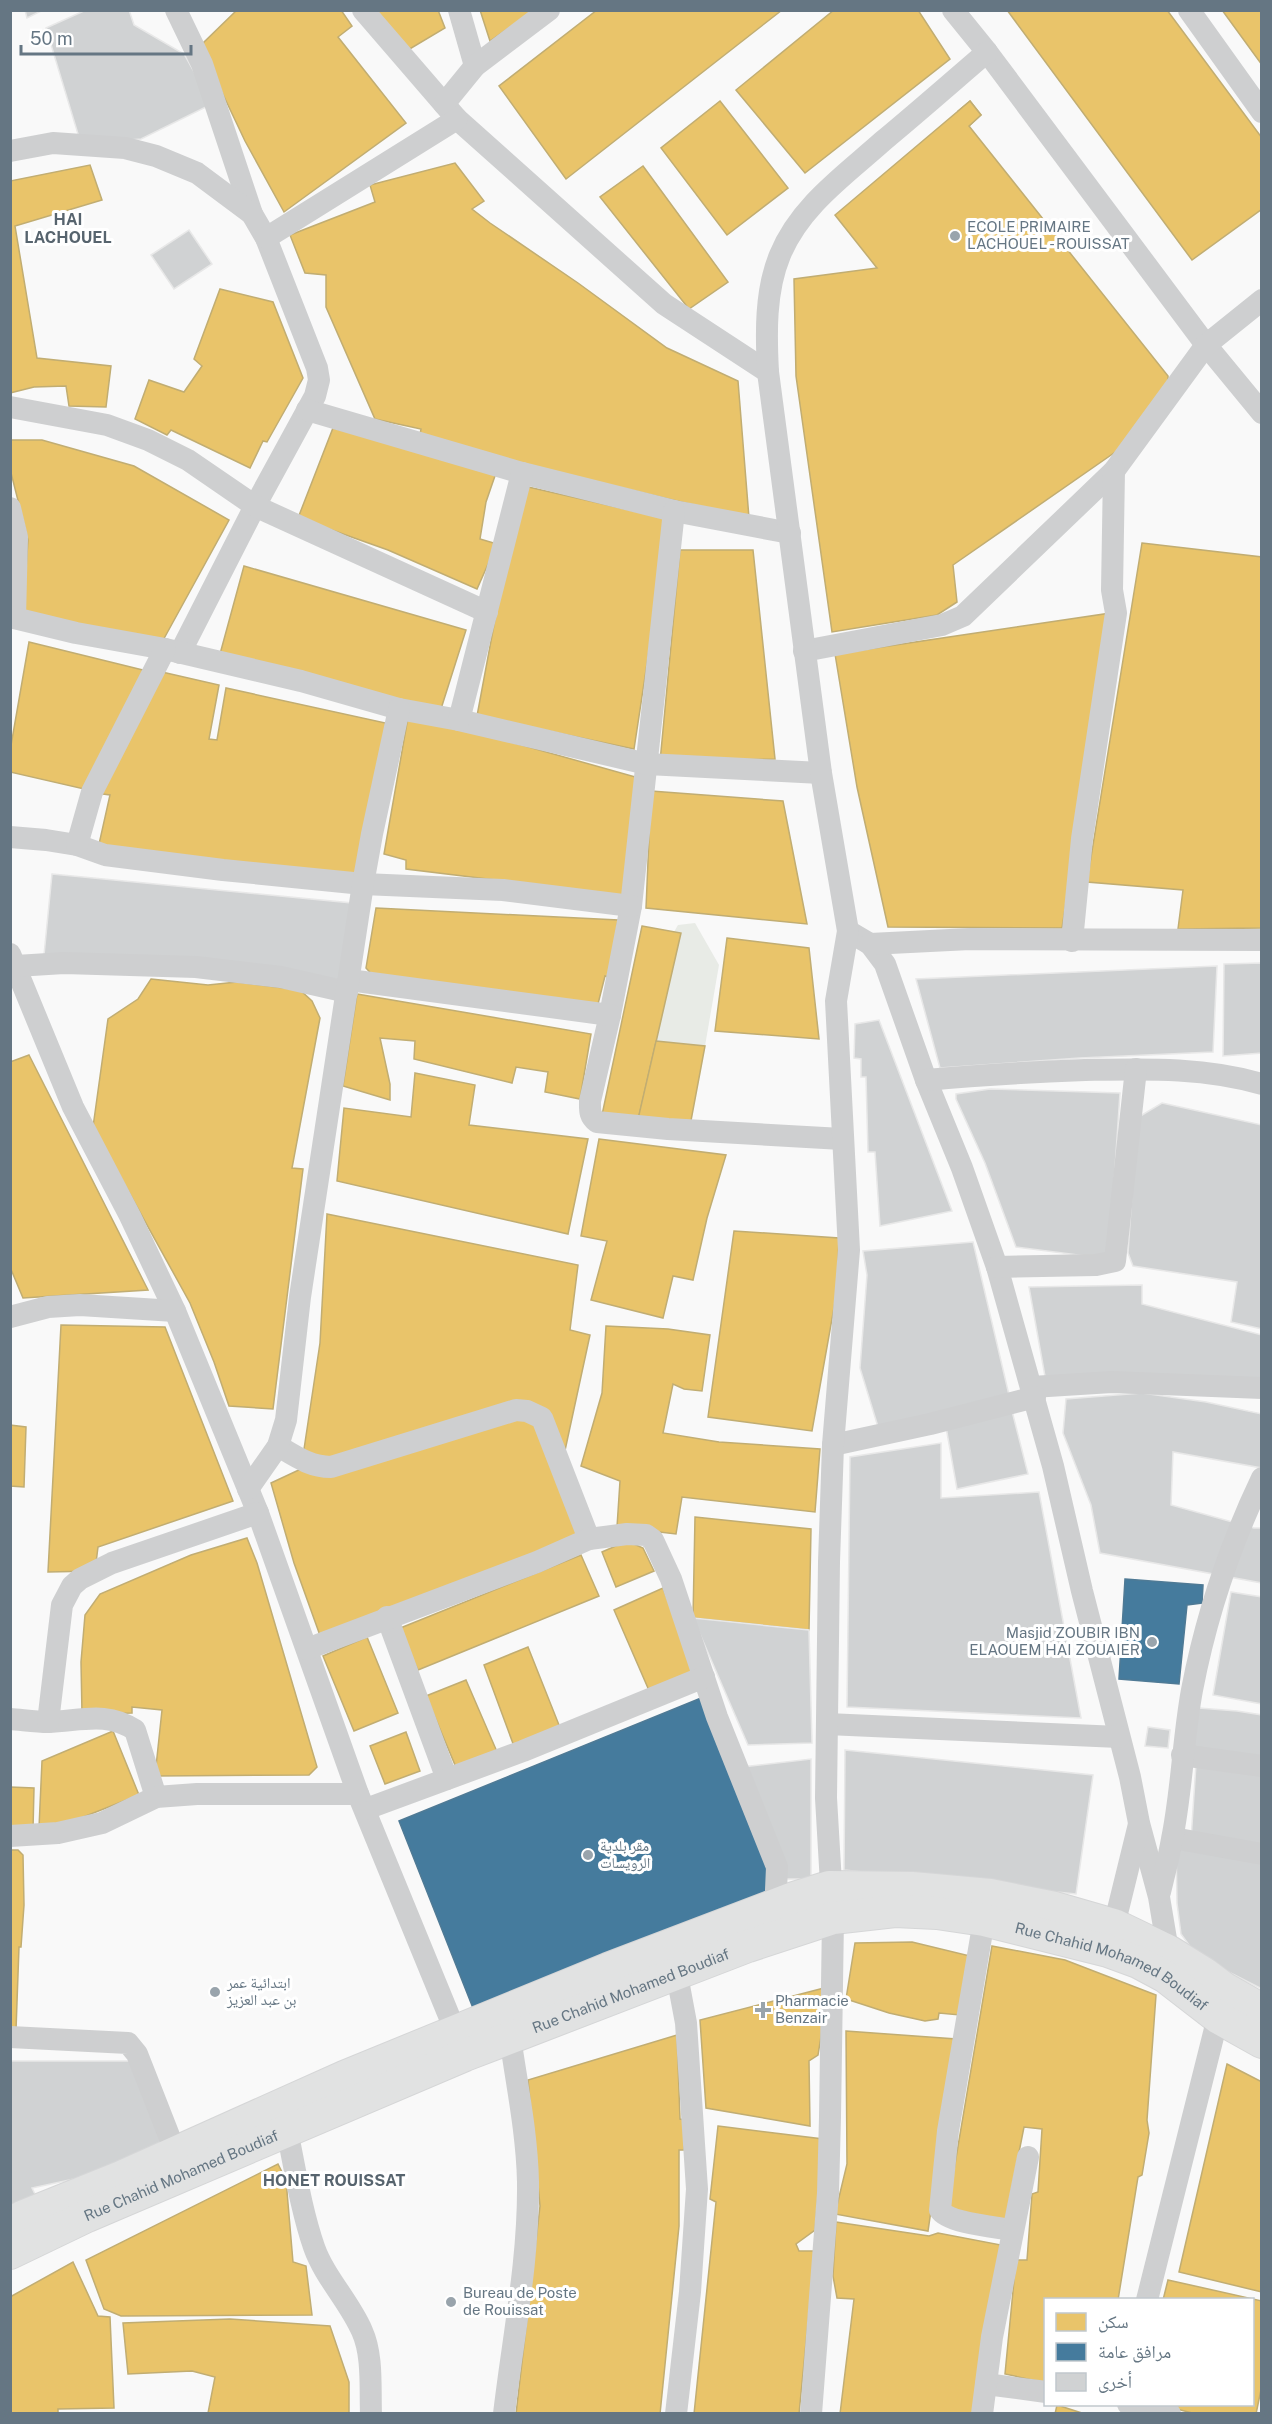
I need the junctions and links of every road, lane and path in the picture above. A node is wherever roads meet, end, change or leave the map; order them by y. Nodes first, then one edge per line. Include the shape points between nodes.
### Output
1 (176, 10) edge
2 (363, 10) edge
3 (459, 10) edge
4 (549, 10) edge
5 (953, 10) edge
6 (1189, 10) edge
7 (987, 52) junction
8 (476, 66) junction
9 (451, 111) junction
10 (1262, 112) edge
11 (10, 151) edge
12 (252, 214) junction
13 (266, 238) junction
14 (1262, 300) edge
15 (1206, 345) junction
16 (768, 372) junction
17 (10, 407) edge
18 (307, 410) junction
19 (1262, 413) edge
20 (1114, 471) junction
21 (522, 473) junction
22 (255, 506) junction
23 (10, 507) edge
24 (674, 511) junction
25 (790, 533) junction
26 (487, 612) junction
27 (13, 617) edge
28 (172, 651) junction
29 (804, 651) junction
30 (399, 710) junction
31 (459, 720) junction
32 (647, 764) junction
33 (821, 772) junction
34 (10, 837) edge
35 (78, 845) junction
36 (363, 884) junction
37 (631, 906) junction
38 (848, 931) junction
39 (1262, 940) edge
40 (1072, 941) junction
41 (870, 944) junction
42 (15, 974) edge
43 (348, 986) junction
44 (610, 1016) junction
45 (1136, 1069) junction
46 (926, 1080) junction
47 (1262, 1084) edge
48 (842, 1139) junction
49 (997, 1267) junction
50 (175, 1311) junction
51 (10, 1317) edge
52 (1262, 1388) edge
53 (1033, 1392) junction
54 (833, 1444) junction
55 (278, 1446) junction
56 (1262, 1478) edge
57 (248, 1489) junction
58 (258, 1513) junction
59 (590, 1539) junction
60 (387, 1617) junction
61 (307, 1649) junction
62 (704, 1677) junction
63 (10, 1719) edge
64 (48, 1722) junction
65 (827, 1724) junction
66 (1119, 1737) junction
67 (1182, 1755) junction
68 (1262, 1766) edge
69 (447, 1779) junction
70 (156, 1797) junction
71 (362, 1802) junction
72 (1139, 1823) junction
73 (10, 1836) edge
74 (1173, 1838) junction
75 (1262, 1854) edge
76 (829, 1887) junction
77 (1159, 1897) junction
78 (791, 1899) junction
79 (832, 1918) junction
80 (984, 1920) junction
81 (1111, 1938) junction
82 (674, 1958) junction
83 (1167, 1964) junction
84 (1222, 2004) junction
85 (1262, 2010) edge
86 (10, 2037) edge
87 (510, 2037) junction
88 (1262, 2042) edge
89 (461, 2044) junction
90 (283, 2118) junction
91 (174, 2151) junction
92 (1028, 2157) dead end
93 (10, 2224) edge
94 (1012, 2230) junction
95 (10, 2253) edge
96 (1148, 2298) edge
97 (986, 2384) junction
98 (1044, 2392) edge
99 (1136, 2406) edge
100 (371, 2414) edge
101 (504, 2414) edge
102 (676, 2414) edge
103 (811, 2414) edge
104 (982, 2414) edge
105 (1170, 2414) edge

1 - 12 street via 202,64
2 - 9 street
3 - 8 street
4 - 8 street
5 - 7 street
6 - 10 street
7 - 15 street
7 - 16 street via 820,196 795,226 779,256 769,299
8 - 9 street
9 - 13 street
9 - 16 street via 664,304
11 - 12 street via 52,143 124,148 156,156 197,173
12 - 13 street
13 - 18 street via 317,368 319,380
14 - 15 street
15 - 19 street
15 - 20 street
16 - 25 street
17 - 22 street via 107,424 148,440 188,460
18 - 21 street
18 - 22 street
20 - 29 street via 963,616 942,625
20 - 40 street via 1112,590 1116,613 1082,839
21 - 24 street
21 - 26 street
22 - 26 street
22 - 28 street
23 - 27 street via 17,537
24 - 25 street
24 - 32 street
25 - 29 street
26 - 31 street
27 - 28 street
28 - 30 street via 301,681
28 - 35 street via 92,792
29 - 33 street
30 - 31 street
30 - 36 street
31 - 32 street
32 - 33 street
32 - 37 street
33 - 38 street
34 - 35 street
35 - 36 street via 105,855
36 - 37 street via 503,890
36 - 43 street
37 - 44 street
38 - 41 street
38 - 48 street via 836,1001
39 - 40 street
40 - 41 street via 970,939
41 - 46 street via 885,964
42 - 43 street via 64,963 196,967
42 - 50 street via 73,1107
43 - 44 street
43 - 55 street via 300,1297 286,1420
44 - 48 street via 590,1101 591,1118 597,1122
45 - 46 street
45 - 47 street via 1188,1070
45 - 49 street via 1115,1261 1096,1265
46 - 49 street
48 - 54 street via 849,1250
49 - 53 street
50 - 51 street via 80,1305 48,1307
50 - 57 street
52 - 53 street via 1112,1382
53 - 54 street via 930,1424
53 - 66 street
54 - 65 street
55 - 57 street
55 - 59 street via 307,1463 331,1467 516,1410 527,1411 542,1418
56 - 67 street via 1220,1582 1192,1688
57 - 58 street
58 - 61 street
58 - 64 street via 112,1563 80,1579 62,1605
59 - 60 street
59 - 62 street via 638,1534 652,1540 671,1579
60 - 61 street
60 - 69 street
61 - 71 street
62 - 69 street
62 - 78 street via 777,1867 776,1890
63 - 64 street
64 - 70 street via 112,1719 135,1730
65 - 66 street
65 - 76 street
66 - 72 street
67 - 68 street
67 - 74 street
69 - 71 street
70 - 71 street via 197,1794
70 - 73 street via 102,1823 58,1833
71 - 89 street
72 - 77 street
72 - 81 street
74 - 75 street
74 - 77 street
76 - 78 main road, Rue Chahid Mohamed Boudiaf
76 - 79 street
76 - 81 main road, Rue Chahid Mohamed Boudiaf via 912,1888 990,1895 1055,1908
77 - 83 street
78 - 82 main road, Rue Chahid Mohamed Boudiaf
79 - 80 main road, Rue Chahid Mohamed Boudiaf via 895,1911
79 - 82 main road, Rue Chahid Mohamed Boudiaf via 748,1946
79 - 103 street via 828,2193
80 - 81 main road, Rue Chahid Mohamed Boudiaf
80 - 94 street via 950,2120 940,2210 946,2216 967,2222
81 - 83 main road, Rue Chahid Mohamed Boudiaf via 1138,1962
82 - 87 main road, Rue Chahid Mohamed Boudiaf
82 - 89 main road, Rue Chahid Mohamed Boudiaf
82 - 102 street via 686,2023 697,2189
83 - 84 main road, Rue Chahid Mohamed Boudiaf
84 - 85 main road, Rue Chahid Mohamed Boudiaf
84 - 88 main road, Rue Chahid Mohamed Boudiaf
84 - 96 street
86 - 91 street via 128,2043 137,2054
87 - 89 main road, Rue Chahid Mohamed Boudiaf
87 - 101 street via 528,2181 524,2261
89 - 90 main road, Rue Chahid Mohamed Boudiaf
90 - 91 main road, Rue Chahid Mohamed Boudiaf
90 - 95 main road, Rue Chahid Mohamed Boudiaf
90 - 100 street via 315,2249 364,2334
91 - 93 main road, Rue Chahid Mohamed Boudiaf
92 - 94 street
94 - 97 street
97 - 98 street
97 - 104 street
99 - 105 street

